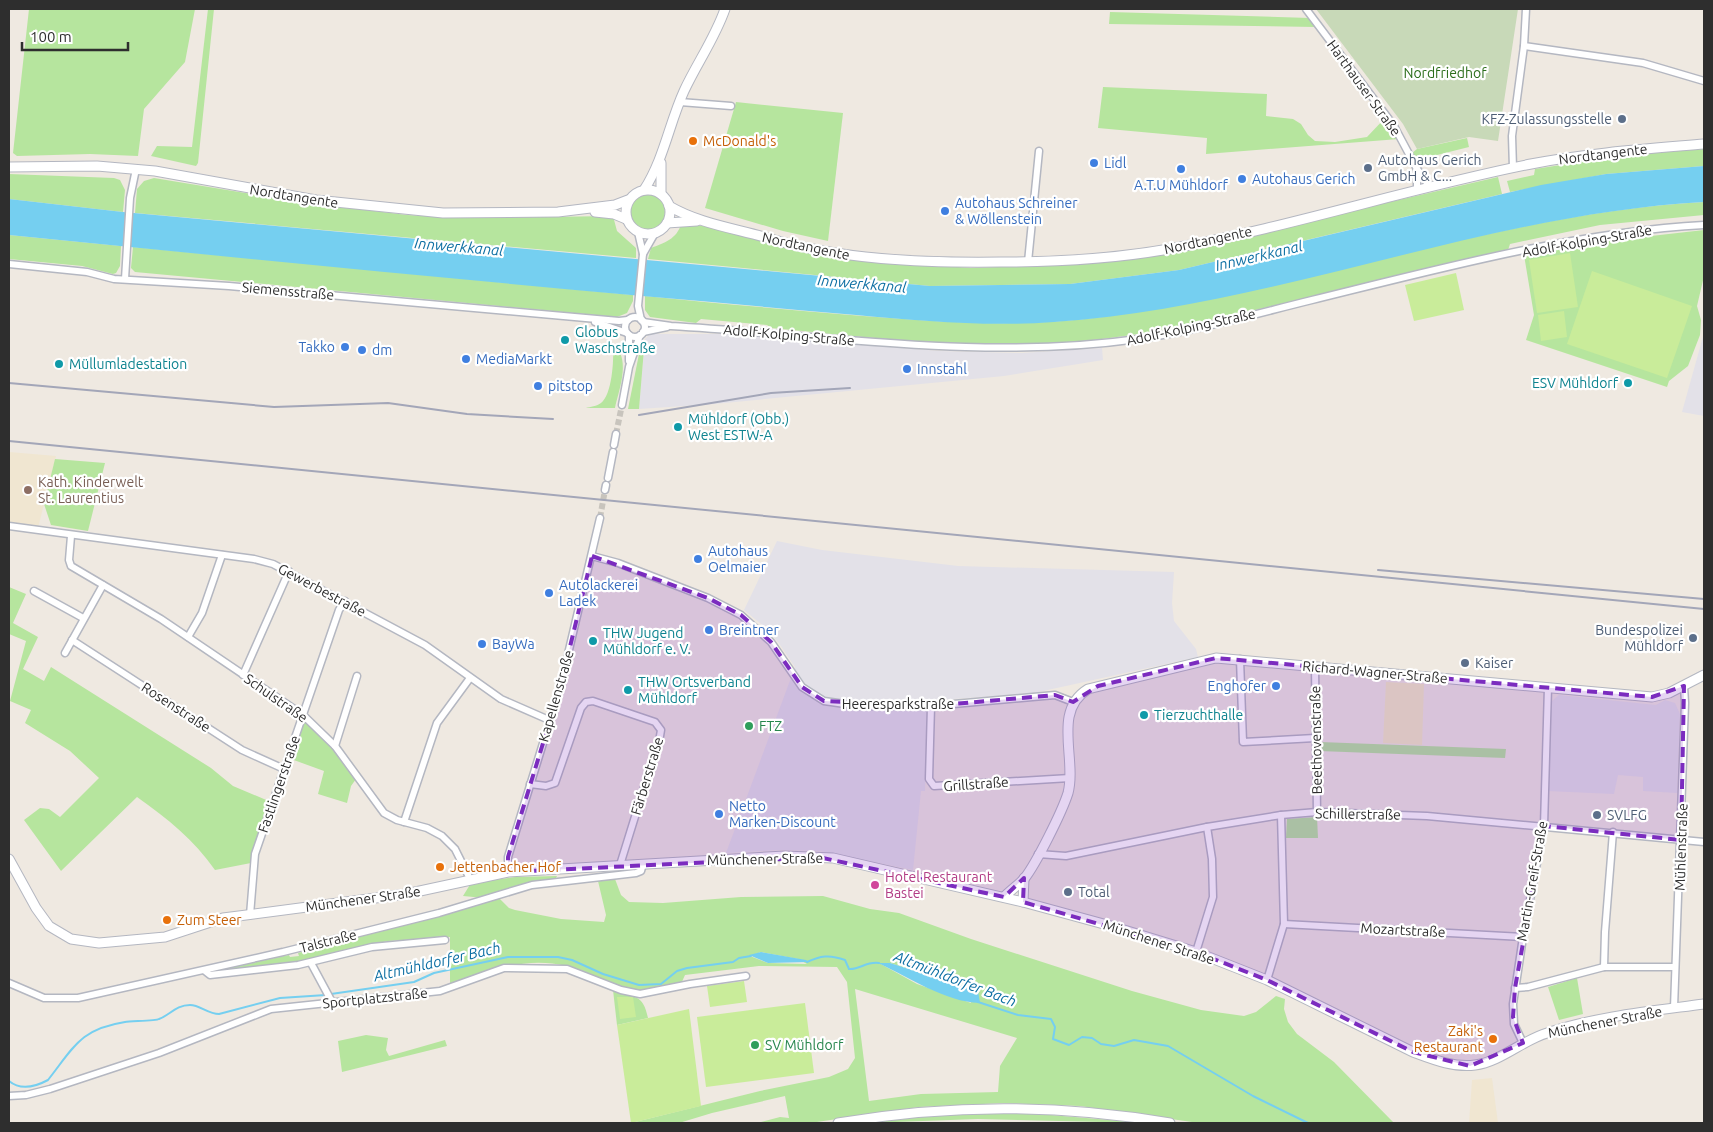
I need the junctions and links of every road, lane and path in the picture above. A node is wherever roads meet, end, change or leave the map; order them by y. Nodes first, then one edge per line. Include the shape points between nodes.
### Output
1 (725, 9) edge
2 (1306, 9) edge
3 (1526, 9) edge
4 (1524, 46) junction
5 (1704, 81) edge
6 (680, 102) junction
7 (731, 106) dead end
8 (1704, 144) edge
9 (1038, 151) dead end
10 (662, 158) junction
11 (9, 167) edge
12 (1512, 168) junction
13 (136, 169) junction
14 (1417, 169) junction
15 (1430, 187) junction
16 (644, 190) junction
17 (1417, 190) junction
18 (661, 194) junction
19 (628, 200) junction
20 (669, 206) junction
21 (580, 211) junction
22 (626, 218) junction
23 (707, 222) junction
24 (667, 223) junction
25 (1704, 225) edge
26 (638, 232) junction
27 (654, 233) junction
28 (644, 254) junction
29 (1028, 262) junction
30 (9, 264) edge
31 (125, 279) junction
32 (638, 306) junction
33 (569, 316) junction
34 (630, 319) junction
35 (642, 321) junction
36 (671, 326) junction
37 (641, 333) junction
38 (628, 334) junction
39 (629, 367) junction
40 (622, 404) tunnel mouth
41 (616, 434) tunnel mouth
42 (614, 445) dead end
43 (613, 452) dead end
44 (608, 478) dead end
45 (600, 518) tunnel mouth
46 (9, 526) edge
47 (71, 536) junction
48 (222, 555) junction
49 (592, 556) junction
50 (289, 571) junction
51 (102, 585) junction
52 (34, 591) dead end
53 (345, 601) junction
54 (83, 618) junction
55 (188, 637) junction
56 (72, 640) junction
57 (65, 653) dead end
58 (1240, 659) junction
59 (1315, 667) junction
60 (1704, 674) edge
61 (243, 675) junction
62 (358, 676) dead end
63 (470, 678) junction
64 (1684, 686) junction
65 (1548, 687) junction
66 (1073, 702) junction
67 (931, 706) junction
68 (303, 715) junction
69 (549, 720) junction
70 (1315, 738) junction
71 (335, 746) junction
72 (284, 769) junction
73 (1070, 778) junction
74 (530, 784) junction
75 (1317, 812) junction
76 (1281, 815) junction
77 (404, 822) junction
78 (1544, 826) junction
79 (1207, 827) junction
80 (1613, 832) junction
81 (1682, 840) junction
82 (1704, 842) edge
83 (1038, 854) junction
84 (9, 859) edge
85 (643, 864) junction
86 (620, 865) junction
87 (508, 872) junction
88 (1024, 878) junction
89 (470, 879) junction
90 (1004, 898) junction
91 (1024, 902) junction
92 (250, 915) junction
93 (1284, 924) junction
94 (1522, 937) junction
95 (445, 940) dead end
96 (1196, 952) junction
97 (311, 963) junction
98 (1604, 967) junction
99 (1675, 968) junction
100 (205, 971) junction
101 (746, 976) dead end
102 (1267, 980) junction
103 (9, 983) edge
104 (1515, 988) junction
105 (332, 1001) junction
106 (1704, 1004) edge
107 (1674, 1008) junction
108 (1523, 1043) junction
109 (9, 1096) edge
110 (838, 1123) edge
111 (1170, 1123) edge

1 - 6 street
2 - 14 street, Harthauser Straße via 1394,126
3 - 4 street
4 - 5 street via 1643,64
4 - 12 street via 1512,136
6 - 7 street
6 - 10 street
8 - 12 street, Nordtangente via 1598,153
9 - 29 street
10 - 16 street
10 - 18 street
11 - 13 street, Nordtangente
12 - 15 street, Nordtangente
13 - 21 street, Nordtangente via 316,200 406,211 493,214
13 - 31 street via 130,198
14 - 15 street, Harthauser Straße
14 - 17 street, Harthauser Straße
15 - 17 street, Nordtangente
16 - 18 street via 655,190
16 - 19 street, Nordtangente
17 - 29 street, Nordtangente via 1171,249 1122,256
18 - 20 street
19 - 21 street, Nordtangente
19 - 22 street
20 - 23 street, Nordtangente
20 - 24 street
21 - 22 street, Nordtangente
22 - 26 street
23 - 24 street, Nordtangente
23 - 29 street, Nordtangente via 814,250 855,257
24 - 27 street
25 - 36 street, Adolf-Kolping-Straße via 1591,238 1179,331 1098,344 1022,349 922,346
26 - 27 street
26 - 28 street
27 - 28 street
28 - 32 street
30 - 31 street, Siemensstraße
31 - 33 street, Siemensstraße
32 - 34 street
32 - 35 street
33 - 34 street, Siemensstraße
33 - 38 street, Siemensstraße
34 - 35 street, Adolf-Kolping-Straße
34 - 38 street via 625,324
35 - 36 street, Adolf-Kolping-Straße
35 - 37 street
36 - 37 street, Adolf-Kolping-Straße
37 - 38 street, Adolf-Kolping-Straße
37 - 39 street
38 - 39 street
39 - 40 street
41 - 42 street
43 - 44 street
45 - 49 street, Kapellenstraße
46 - 47 street, Gewerbestraße
47 - 48 street, Gewerbestraße
47 - 51 street, Schulstraße via 71,566
48 - 50 street, Gewerbestraße via 264,561
48 - 55 street via 202,613
49 - 67 street, Heeresparkstraße via 708,598 742,615 775,646 802,687 824,701 859,706
49 - 69 street, Kapellenstraße via 560,688
50 - 53 street, Gewerbestraße
50 - 61 street
51 - 54 street
51 - 55 street, Schulstraße
52 - 54 street
53 - 63 street, Gewerbestraße via 425,645
53 - 68 street, Fastlingerstraße via 339,610
54 - 56 street
55 - 61 street, Schulstraße
56 - 57 street
56 - 72 street, Rosenstraße via 242,750
58 - 59 street, Richard-Wagner-Straße
58 - 66 street, Richard-Wagner-Straße via 1208,659 1098,686 1083,692
58 - 70 street via 1243,742
59 - 65 street, Richard-Wagner-Straße
59 - 70 street, Beethovenstraße
60 - 64 street, Richard-Wagner-Straße
61 - 68 street, Schulstraße
62 - 71 street
63 - 69 street, Gewerbestraße via 501,699
63 - 77 street via 437,723
64 - 65 street, Richard-Wagner-Straße via 1652,697
64 - 81 street, Mühlenstraße
65 - 78 street, Martin-Greif-Straße
66 - 67 street, Heeresparkstraße via 1055,695
66 - 73 street via 1068,721
67 - 73 street, Grillstraße via 929,779 934,786
68 - 71 street, Schulstraße
68 - 72 street, Fastlingerstraße
69 - 74 street, Kapellenstraße
70 - 75 street, Beethovenstraße
71 - 77 street, Schulstraße via 384,813
72 - 92 street, Fastlingerstraße via 255,854
73 - 83 street via 1065,801
74 - 86 street, Färberstraße via 546,786 555,783 581,708 586,702 593,701 656,722 661,730 660,736
74 - 87 street, Kapellenstraße via 508,857
75 - 76 street, Schillerstraße
75 - 78 street, Schillerstraße via 1416,815
76 - 79 street, Schillerstraße
76 - 93 street
77 - 89 street, Schulstraße via 442,836 455,849
78 - 80 street, Schillerstraße
78 - 94 street, Martin-Greif-Straße
79 - 83 street, Schillerstraße via 1066,856
79 - 96 street via 1213,897
80 - 81 street, Schillerstraße
80 - 98 street
81 - 82 street, Schillerstraße
81 - 99 street, Mühlenstraße
83 - 88 street
84 - 92 street, Münchener Straße via 46,922 58,934 78,941 107,943 153,939 214,920
85 - 86 street, Münchener Straße
85 - 90 street, Münchener Straße via 818,856
85 - 100 street, Talstraße via 641,871 636,873 532,885 440,913
86 - 87 street, Münchener Straße
87 - 89 street, Münchener Straße
88 - 90 street
88 - 91 street
89 - 92 street, Münchener Straße via 406,894
90 - 91 street, Münchener Straße
91 - 96 street, Münchener Straße
93 - 94 street, Mozartstraße
93 - 102 street
94 - 104 street, Martin-Greif-Straße
95 - 97 street via 358,949
96 - 102 street, Münchener Straße
97 - 100 street via 213,975
97 - 105 street
98 - 99 street
98 - 104 street
99 - 107 street, Mühlenstraße
100 - 103 street, Talstraße via 66,999 38,996
101 - 105 street, Sportplatzstraße via 640,994 567,969 511,967 440,991
102 - 108 street, Münchener Straße via 1433,1060 1481,1064
104 - 108 street, Martin-Greif-Straße via 1513,1017
105 - 109 street, Sportplatzstraße via 271,1009 159,1053 50,1089
106 - 107 street, Münchener Straße
107 - 108 street, Münchener Straße via 1570,1026
110 - 111 street via 930,1111 1002,1108 1061,1110

